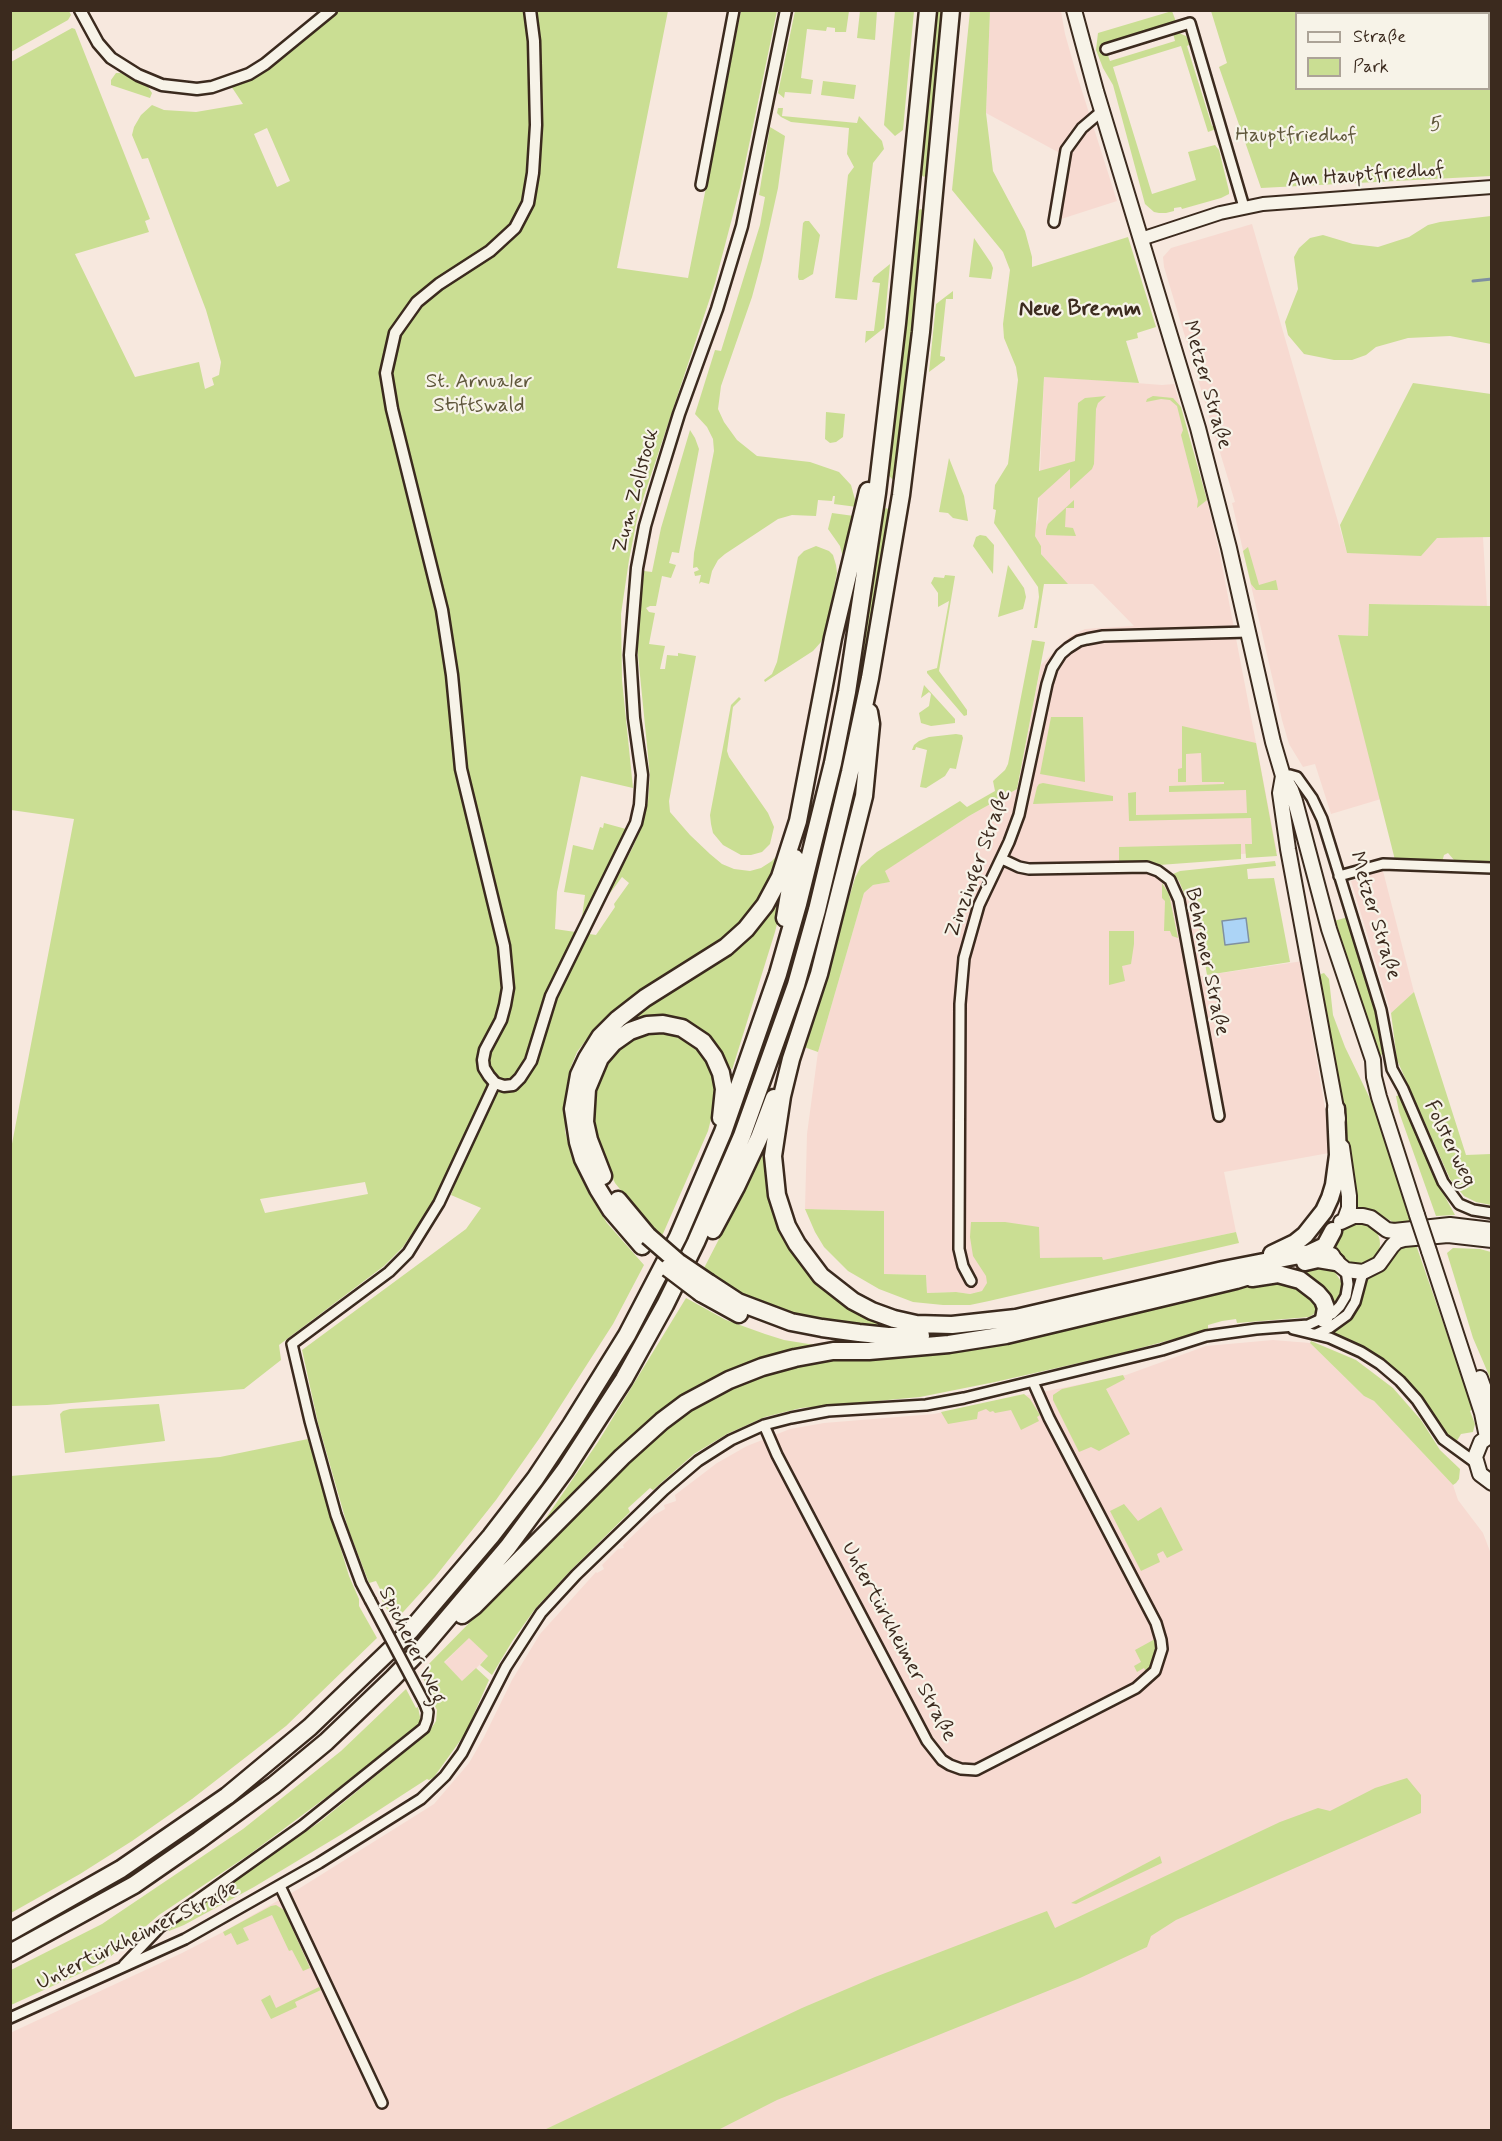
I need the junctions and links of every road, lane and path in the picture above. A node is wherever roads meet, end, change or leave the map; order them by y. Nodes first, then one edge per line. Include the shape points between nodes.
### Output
1 (80, 10) edge
2 (330, 10) edge
3 (531, 10) edge
4 (734, 10) edge
5 (786, 10) edge
6 (928, 10) edge
7 (951, 10) edge
8 (1074, 10) edge
9 (1106, 50) dead end
10 (1102, 111) junction
11 (701, 185) dead end
12 (1491, 187) edge
13 (1244, 207) junction
14 (1054, 222) dead end
15 (1141, 239) junction
16 (879, 473) junction
17 (1248, 632) junction
18 (867, 693) junction
19 (1283, 776) junction
20 (1283, 805) junction
21 (798, 821) junction
22 (1002, 859) junction
23 (1491, 868) edge
24 (1339, 876) junction
25 (778, 975) junction
26 (791, 1059) junction
27 (1392, 1069) junction
28 (1374, 1077) junction
29 (495, 1083) junction
30 (1336, 1109) junction
31 (1219, 1116) dead end
32 (705, 1177) junction
33 (1491, 1213) edge
34 (1345, 1219) junction
35 (1379, 1223) junction
36 (1491, 1230) edge
37 (1333, 1231) junction
38 (1491, 1240) edge
39 (645, 1241) junction
40 (1384, 1257) junction
41 (1341, 1266) junction
42 (1363, 1272) junction
43 (1229, 1275) junction
44 (677, 1281) junction
45 (971, 1281) dead end
46 (705, 1288) junction
47 (1324, 1319) junction
48 (1007, 1320) junction
49 (1287, 1327) junction
50 (1316, 1334) junction
51 (1458, 1336) junction
52 (901, 1347) junction
53 (1033, 1382) junction
54 (1491, 1411) edge
55 (765, 1425) junction
56 (1489, 1435) edge
57 (1476, 1463) junction
58 (1491, 1483) edge
59 (424, 1646) junction
60 (280, 1886) junction
61 (10, 1932) edge
62 (10, 1953) edge
63 (120, 1969) junction
64 (10, 2018) edge
65 (382, 2103) dead end

1 - 2 street via 111,58 162,85 197,89 229,83 249,74
3 - 29 street via 536,125 528,203 515,228 490,251 417,302 395,333 386,373 442,610 462,769 504,946 508,988 505,1005 483,1060
4 - 11 street
5 - 29 street, Zum Zollstock via 742,226 654,495 637,568 630,655 642,775 636,823 551,996 531,1061 513,1085
6 - 16 highway
7 - 18 highway via 919,354 896,526
8 - 10 main road, Metzer Straße
9 - 13 street via 1190,23
10 - 14 street via 1082,128 1066,150
10 - 15 main road, Metzer Straße
12 - 13 main road, Am Hauptfriedhof
13 - 15 main road, Am Hauptfriedhof
15 - 17 main road, Metzer Straße via 1191,403
16 - 21 highway via 870,484 863,508
16 - 25 highway via 847,692 822,811
17 - 19 main road, Metzer Straße via 1264,711
17 - 22 street, Zinzinger Straße via 1103,636 1079,641 1061,654 1047,684 1022,804
18 - 26 highway via 871,724 864,795 819,974
18 - 44 highway via 840,818 795,985 742,1136
19 - 20 main road, Metzer Straße
19 - 24 street, Metzer Straße via 1297,777 1312,798
19 - 28 main road, Metzer Straße via 1295,801 1329,929 1373,1060
20 - 28 main road, Metzer Straße via 1320,931 1365,1063
20 - 30 main road, Metzer Straße
21 - 25 highway via 798,846
21 - 39 highway via 780,877 757,918 726,947 618,1019 600,1037 579,1075 573,1109 584,1159 611,1210
22 - 31 street, Behrener Straße via 1029,869 1147,867 1170,880 1179,900
22 - 45 street, Zinzinger Straße via 974,919 962,980 959,1249
23 - 24 street via 1383,864
24 - 27 street, Metzer Straße via 1381,1010
25 - 32 highway
26 - 44 highway via 736,1187
26 - 48 highway via 776,1134 774,1178 787,1226 821,1276 853,1301 894,1319 952,1325
27 - 28 street
27 - 33 street, Folsterweg via 1451,1194 1459,1204
28 - 51 main road, Metzer Straße, bridge
29 - 63 street, Spicherer Weg, bridge via 439,1203 408,1253 389,1272 292,1344 317,1449 360,1583 425,1704 428,1720 424,1728 302,1826 160,1926
30 - 34 main road, Metzer Straße via 1349,1196
30 - 43 highway via 1338,1155 1324,1211 1295,1243
32 - 39 highway via 723,1111 724,1089 714,1057 703,1042 682,1028 655,1025 630,1031 613,1042 592,1072 585,1122 597,1163
32 - 61 highway via 627,1335 571,1425 491,1536 410,1631 310,1727 227,1796 121,1869
34 - 35 main road via 1363,1216
34 - 37 main road
35 - 36 main road via 1394,1231 1449,1225
35 - 40 main road via 1387,1239
37 - 41 main road via 1330,1249
37 - 43 highway via 1325,1246 1318,1250
38 - 40 main road via 1448,1235 1416,1237 1397,1241
39 - 46 highway, bridge via 678,1262
40 - 42 main road
41 - 42 main road
41 - 43 highway via 1318,1259
41 - 47 street via 1348,1284 1346,1296
42 - 50 street via 1347,1315
43 - 47 highway via 1278,1274 1300,1280 1323,1300
43 - 48 highway
43 - 52 highway via 1192,1291 975,1341
44 - 59 highway via 624,1379 565,1470 508,1547
46 - 48 highway via 773,1316 859,1333 924,1335 975,1330
46 - 52 highway via 732,1311 771,1327 821,1338
47 - 49 street, Untertürkheimer Straße
49 - 50 street, Untertürkheimer Straße
49 - 53 street, Untertürkheimer Straße via 1206,1336
50 - 57 street, Untertürkheimer Straße via 1361,1352 1386,1368 1417,1400 1443,1439
51 - 54 main road, Metzer Straße via 1475,1366
51 - 56 main road, Metzer Straße
52 - 59 highway via 833,1351 795,1358 729,1380 686,1403 622,1457 474,1606
53 - 55 street, Untertürkheimer Straße via 926,1405 828,1411
53 - 55 street, Untertürkheimer Straße via 1156,1623 1162,1649 1155,1671 1136,1688 976,1770 950,1765 931,1748 777,1455
55 - 60 street, Untertürkheimer Straße via 698,1461 628,1524 541,1613 520,1644 462,1753 437,1785 422,1799
56 - 57 main road, Metzer Straße via 1477,1449
57 - 58 main road via 1480,1474
59 - 62 highway via 326,1742 240,1810 134,1885
60 - 63 street, Untertürkheimer Straße via 185,1939
60 - 65 street
63 - 64 street, Untertürkheimer Straße

